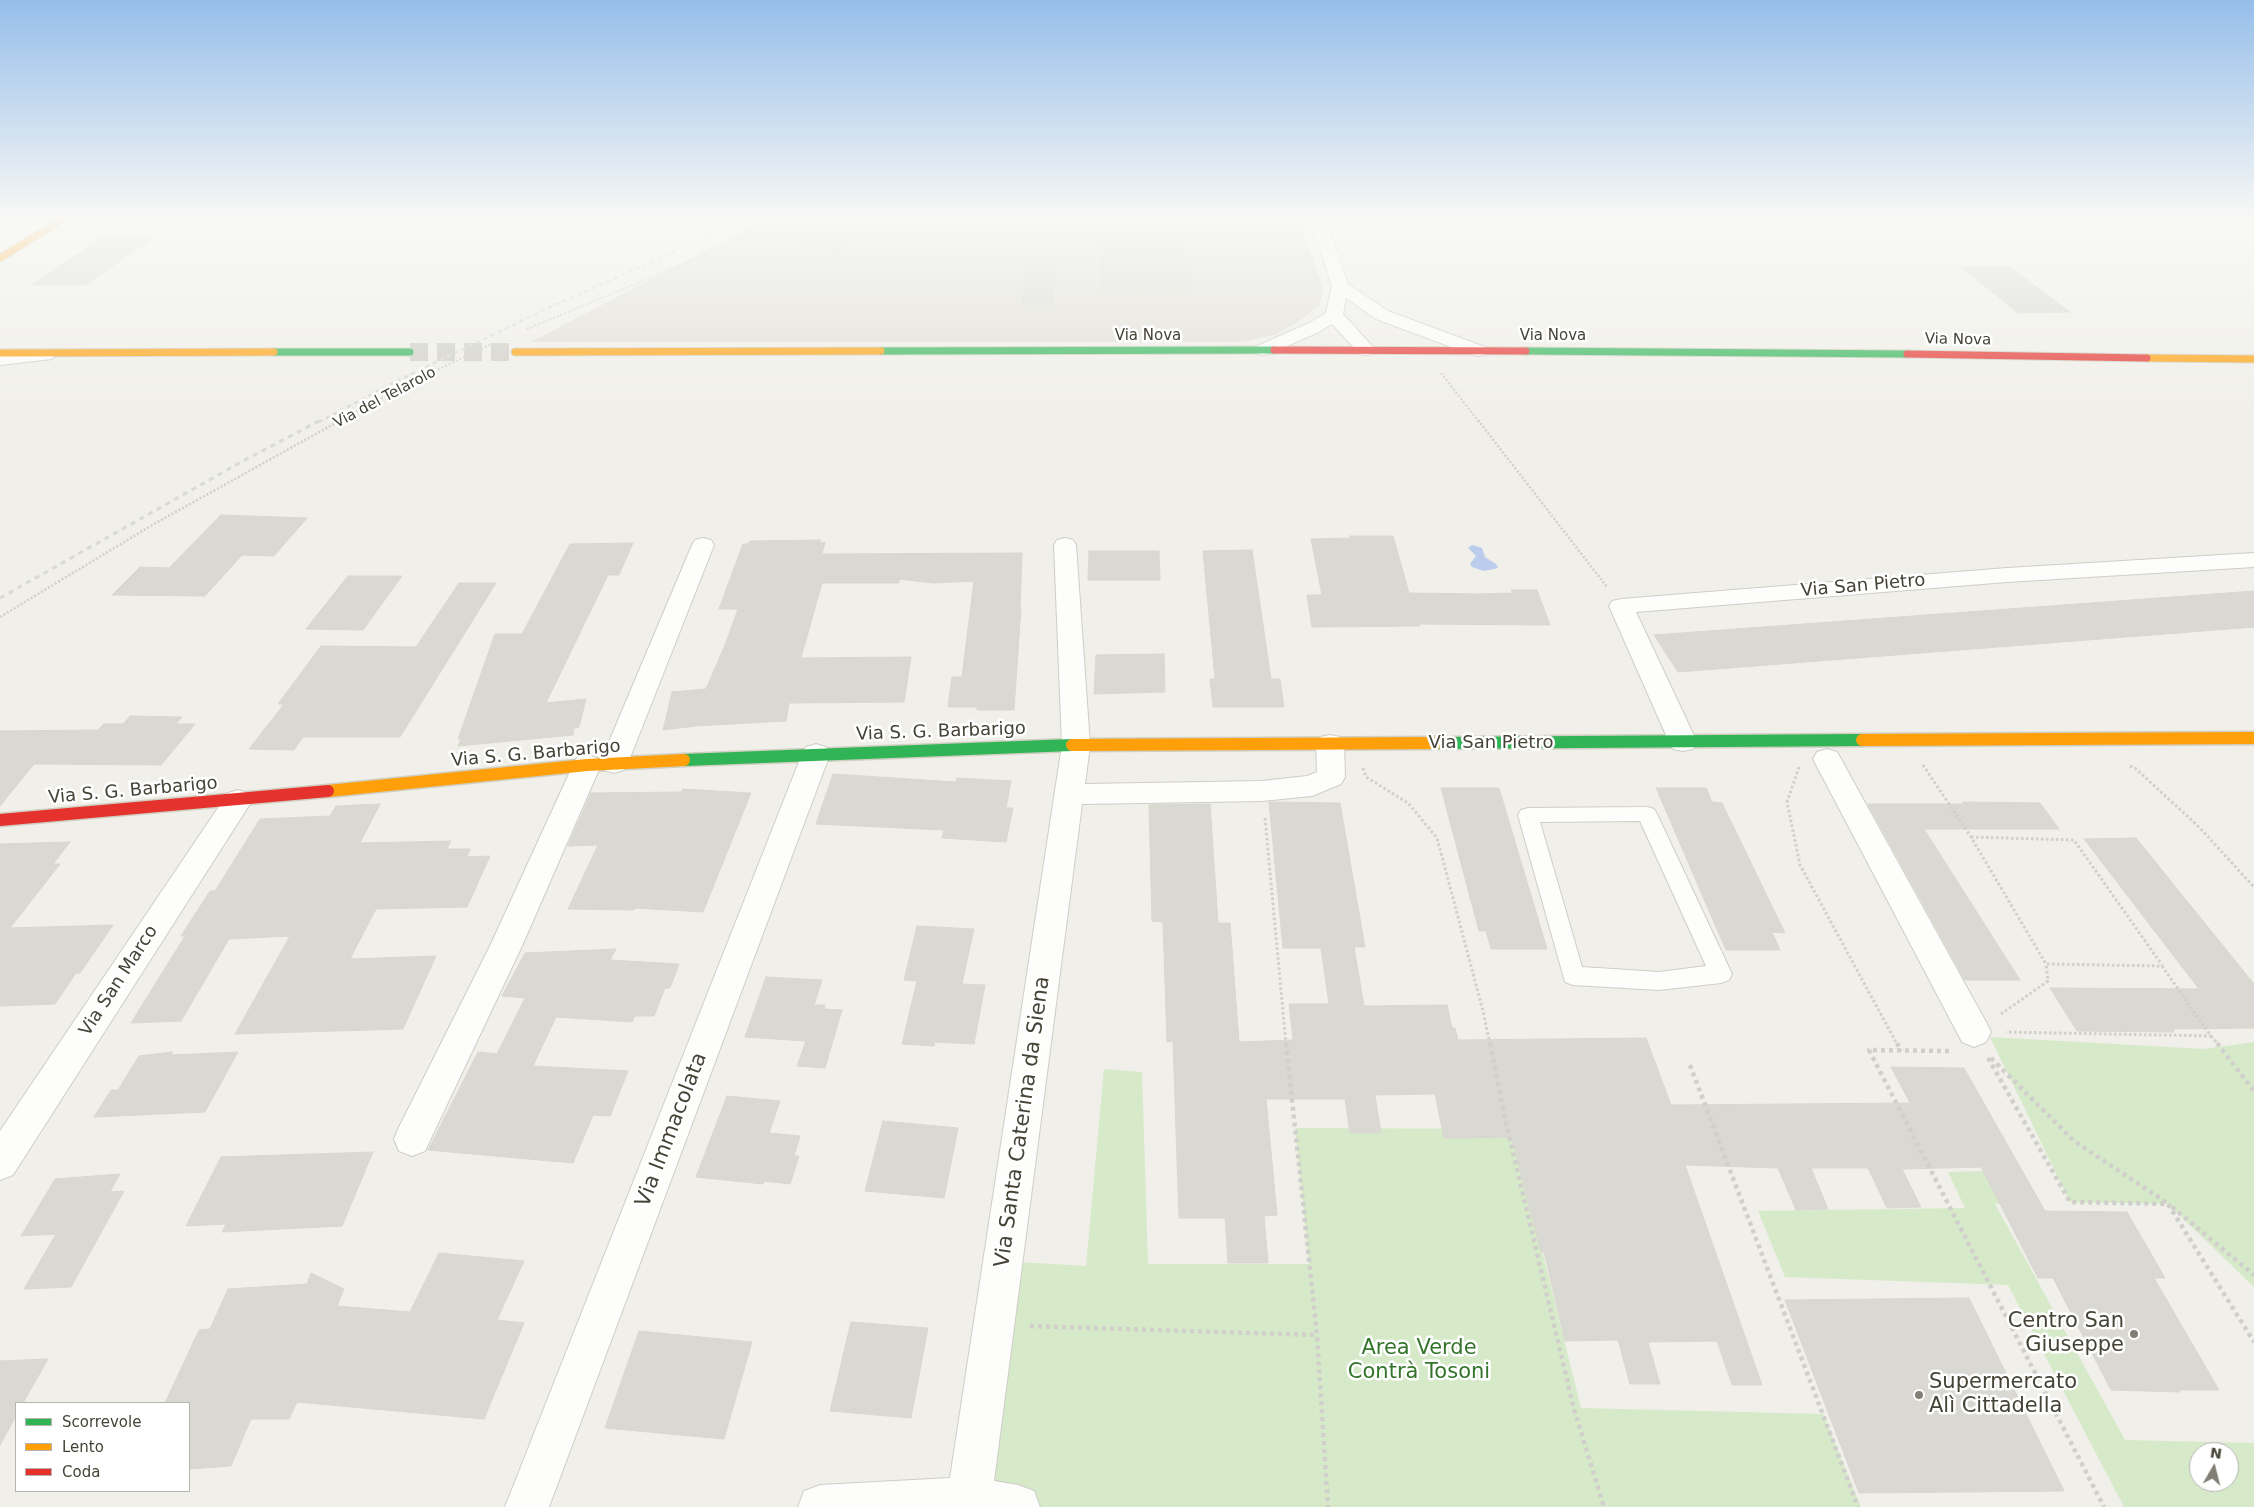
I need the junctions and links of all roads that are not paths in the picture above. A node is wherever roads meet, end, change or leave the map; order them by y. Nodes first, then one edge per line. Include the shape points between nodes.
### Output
1 (1340, 286) joint
2 (1334, 315) junction
3 (1382, 315) junction
4 (0, 348) edge
5 (1263, 350) junction
6 (1374, 350) junction
7 (1479, 350) junction
8 (410, 352) tunnel mouth
9 (515, 352) tunnel mouth
10 (0, 353) edge
11 (70, 353) junction
12 (0, 359) edge
13 (2254, 360) edge
14 (703, 544) dead end
15 (1065, 545) dead end
16 (2254, 560) edge
17 (2254, 738) edge
18 (1682, 742) junction
19 (1342, 744) junction
20 (1076, 745) junction
21 (816, 754) junction
22 (1827, 759) road end
23 (600, 764) junction
24 (1069, 794) junction
25 (238, 800) junction
26 (1528, 814) joint
27 (0, 820) edge
28 (1979, 1041) road end
29 (412, 1139) dead end
30 (0, 1163) edge
31 (969, 1499) junction
32 (836, 1506) edge
33 (528, 1507) edge
34 (1018, 1507) edge

1 - 2 street
1 - 3 street
2 - 5 street
2 - 6 street
3 - 6 street
3 - 7 street
4 - 11 street
5 - 6 street, Via Nova
5 - 9 street, Via Nova
6 - 7 street, Via Nova
7 - 13 street, Via Nova
8 - 11 street
10 - 11 street
11 - 12 street
14 - 23 street
15 - 20 street, Via Santa Caterina da Siena
16 - 18 street, Via San Pietro via 2007,575 1621,606
17 - 18 street, Via San Pietro
18 - 19 street, Via San Pietro
19 - 20 street, Via San Pietro
19 - 24 street via 1331,777 1312,786 1262,791
20 - 21 street, Via S. G. Barbarigo
20 - 24 street, Via Santa Caterina da Siena
21 - 23 street, Via S. G. Barbarigo
21 - 33 street, Via Immacolata
22 - 28 street
23 - 25 street, Via S. G. Barbarigo
23 - 29 street
24 - 31 street, Via Santa Caterina da Siena
25 - 27 street, Via S. G. Barbarigo
25 - 30 street, Via San Marco
26 - 26 lane via 1647,814 1721,974 1658,981 1574,976
31 - 32 street
31 - 34 street

